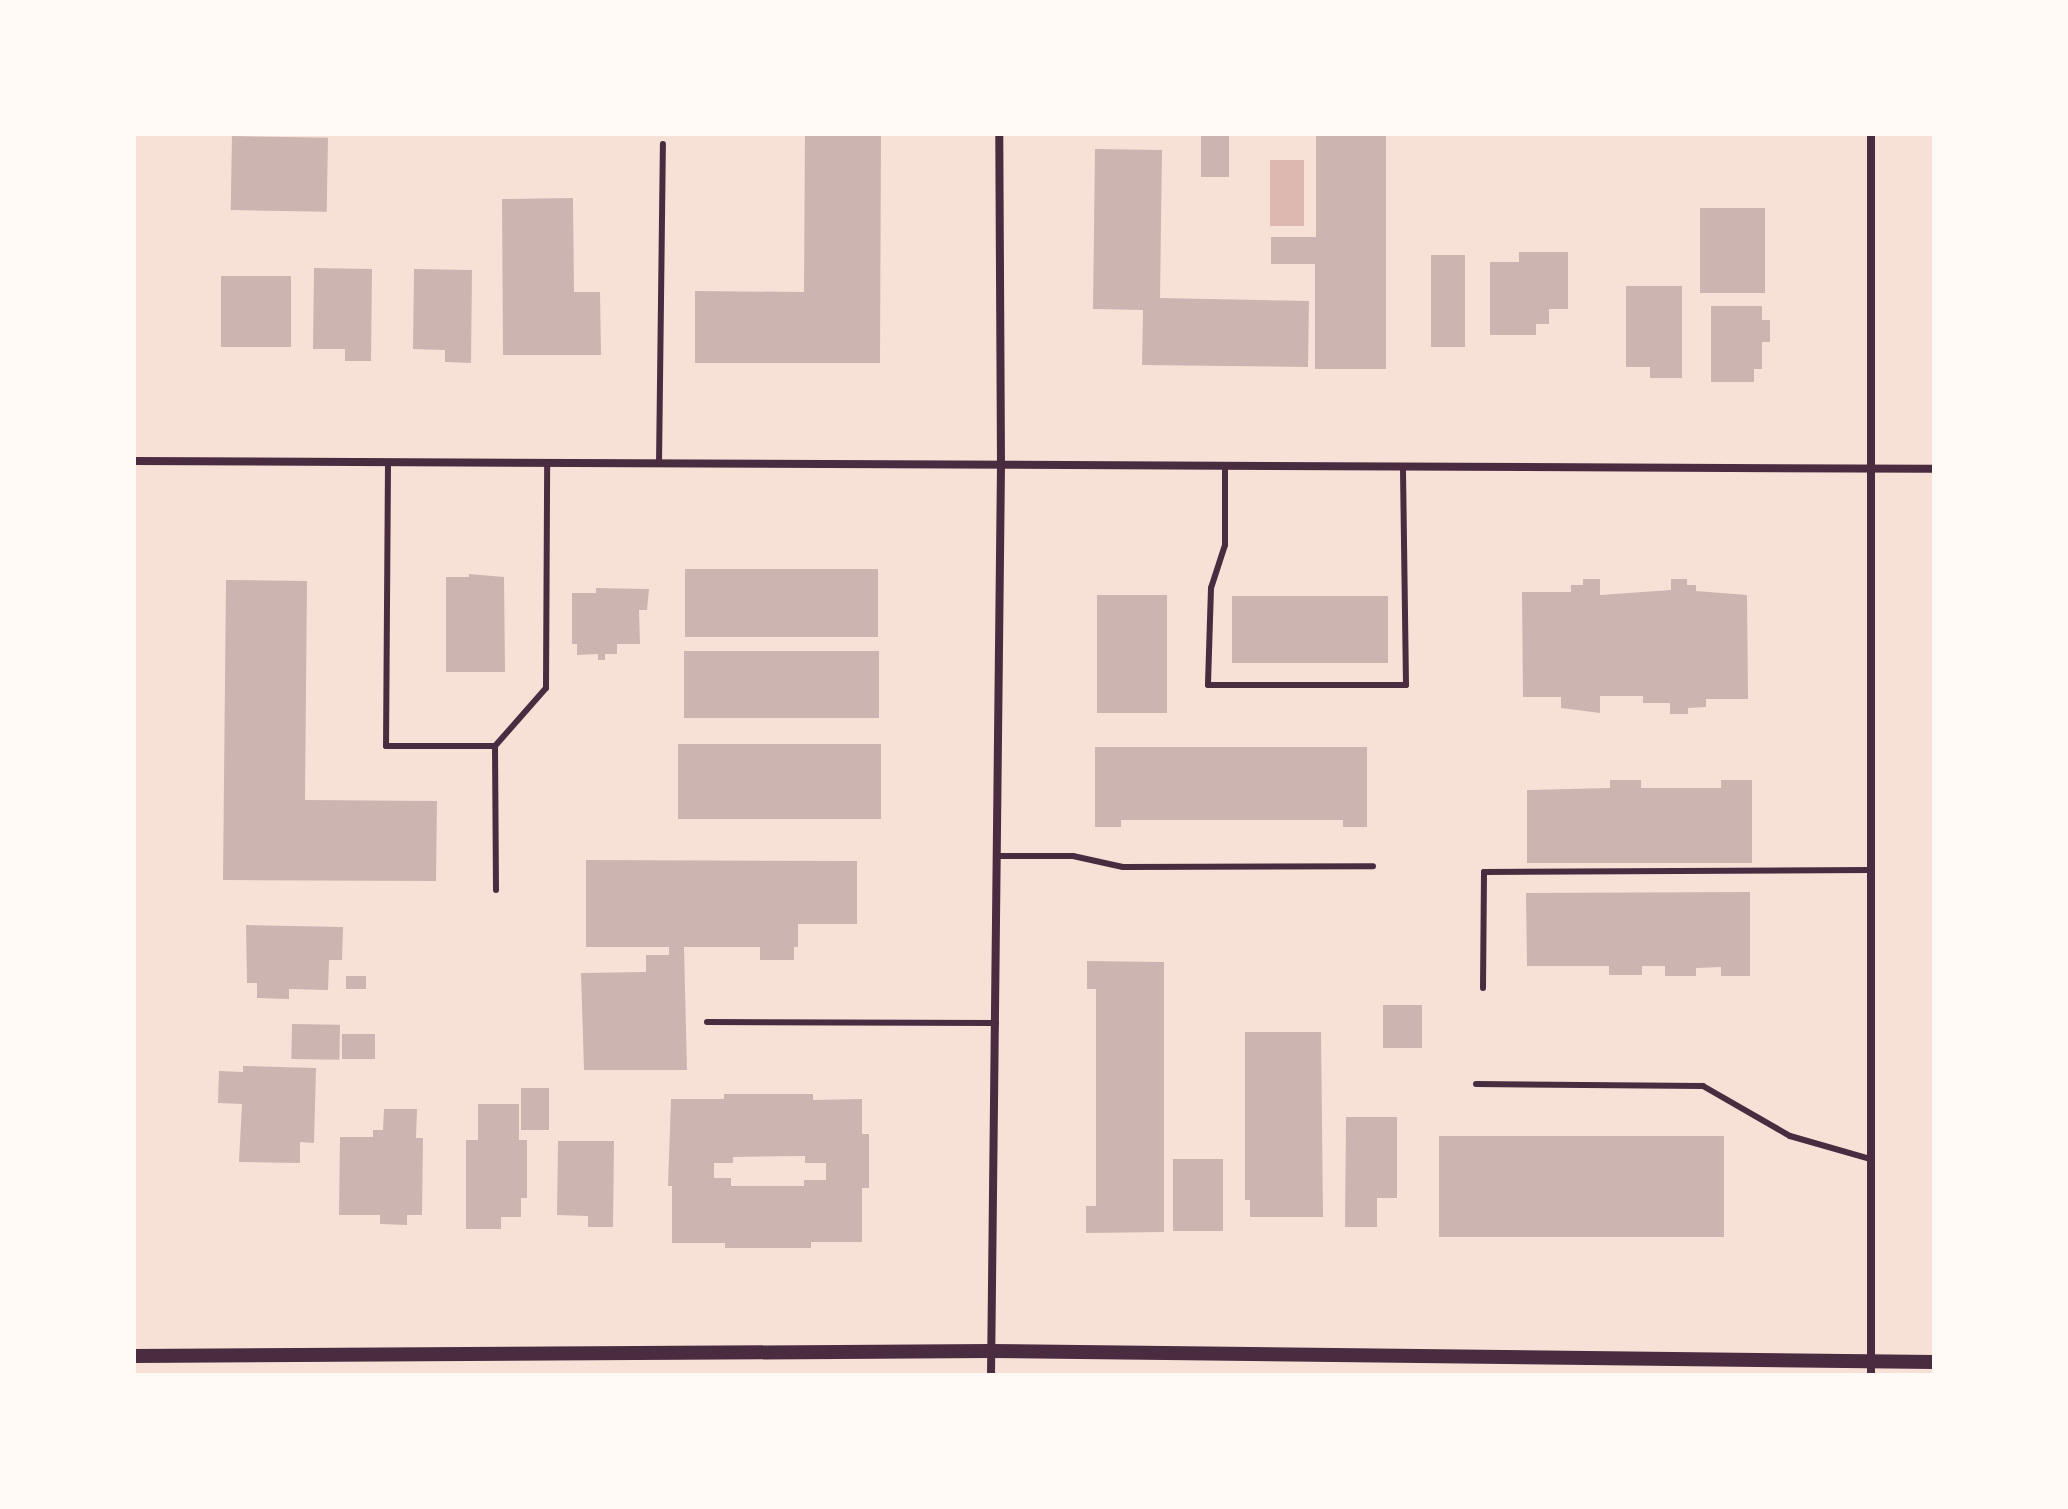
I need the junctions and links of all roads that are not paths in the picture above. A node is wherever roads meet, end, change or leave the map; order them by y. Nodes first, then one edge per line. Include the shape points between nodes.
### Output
1 (999, 134) edge
2 (1871, 134) edge
3 (663, 144) dead end
4 (134, 461) edge
5 (388, 463) junction
6 (547, 463) junction
7 (659, 464) junction
8 (1001, 465) junction
9 (1225, 466) junction
10 (1403, 467) junction
11 (1872, 468) junction
12 (1934, 469) edge
13 (495, 746) junction
14 (998, 856) junction
15 (1373, 866) dead end
16 (1871, 870) junction
17 (496, 890) dead end
18 (1483, 988) dead end
19 (707, 1022) dead end
20 (997, 1023) junction
21 (1476, 1084) dead end
22 (1871, 1159) junction
23 (991, 1351) junction
24 (134, 1356) edge
25 (1934, 1362) edge
26 (1871, 1368) edge
27 (991, 1375) edge

1 - 8 street
2 - 11 street
3 - 7 lane
4 - 5 street
5 - 6 street
5 - 13 lane via 386,746
6 - 7 street
6 - 13 lane via 546,688
7 - 8 street
8 - 9 street
8 - 14 street
9 - 10 street
9 - 10 lane via 1225,545 1211,588 1208,685 1406,685
10 - 11 street
11 - 12 street
11 - 16 street
13 - 17 lane
14 - 15 lane via 1073,856 1123,867
14 - 20 street
16 - 18 lane via 1484,872
16 - 22 street
19 - 20 lane
20 - 23 street
21 - 22 lane via 1703,1086 1790,1136
22 - 26 street
23 - 24 street
23 - 26 street
23 - 27 street
25 - 26 street

